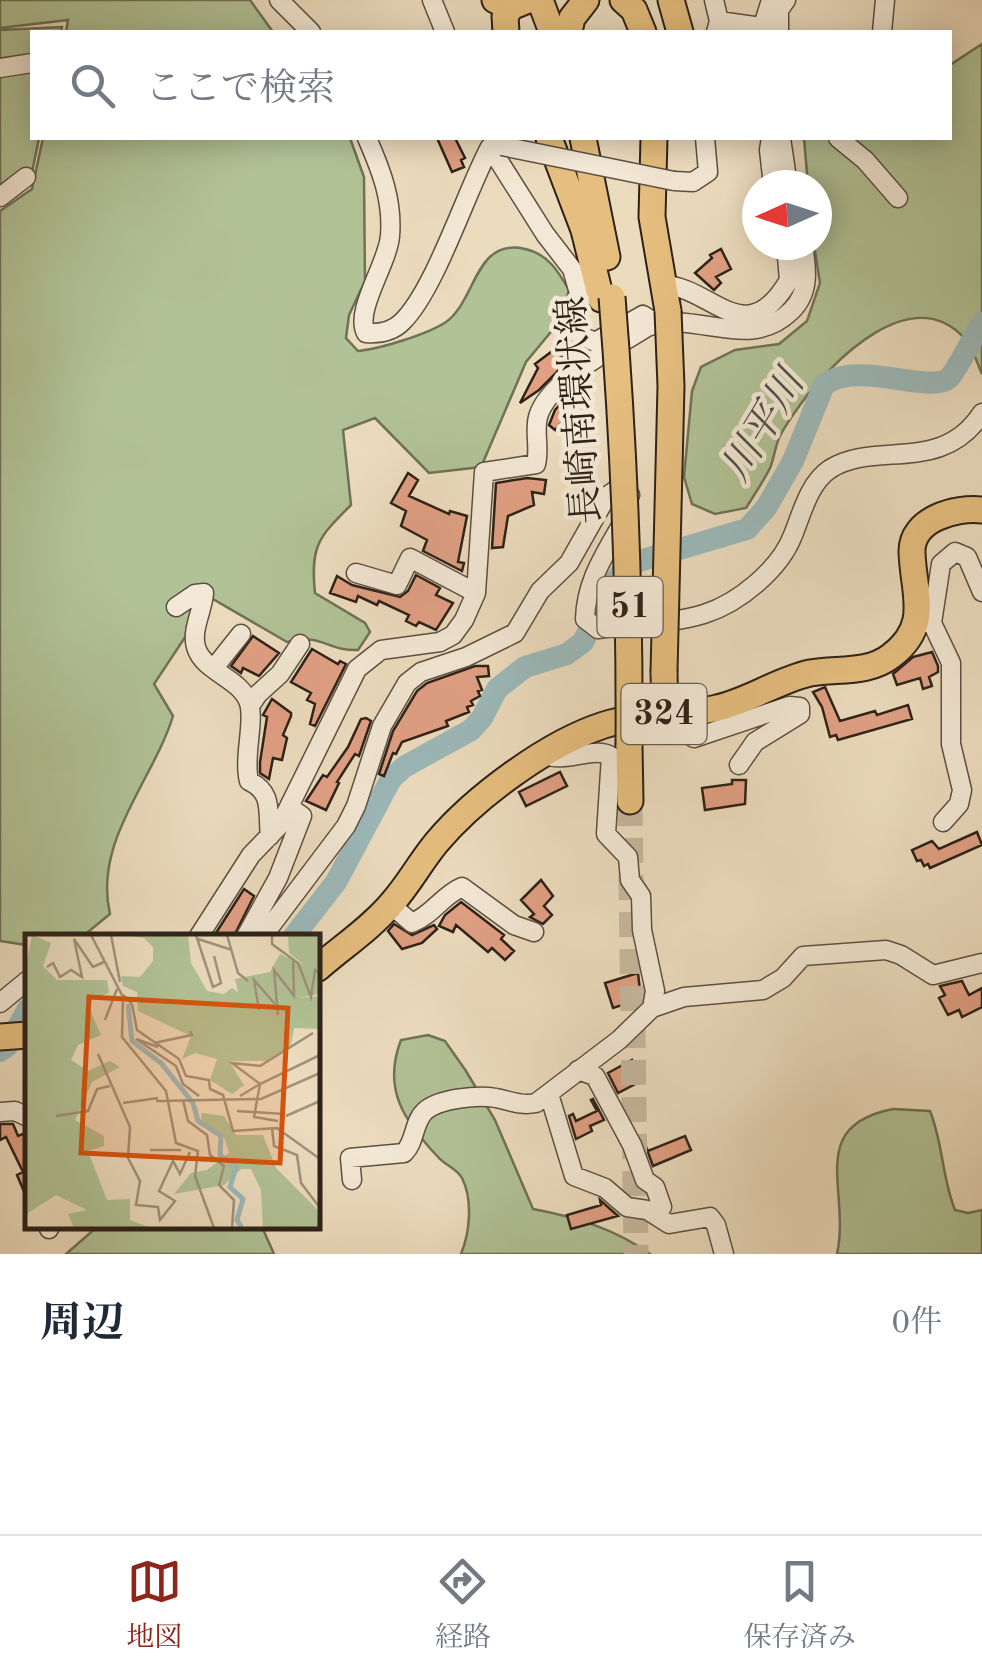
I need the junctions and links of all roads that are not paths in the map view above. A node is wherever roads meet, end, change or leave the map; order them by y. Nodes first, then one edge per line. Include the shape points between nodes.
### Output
1 (280, 0) edge
2 (432, 0) edge
3 (540, 0) edge
4 (586, 0) edge
5 (623, 0) edge
6 (672, 0) edge
7 (714, 0) edge
8 (772, 0) edge
9 (786, 0) edge
10 (884, 0) edge
11 (718, 26) edge
12 (310, 30) edge
13 (444, 30) edge
14 (551, 30) edge
15 (570, 30) edge
16 (642, 30) edge
17 (680, 30) edge
18 (757, 30) edge
19 (767, 30) edge
20 (768, 30) edge
21 (882, 30) edge
22 (30, 63) edge
23 (0, 68) edge
24 (368, 140) edge
25 (550, 140) edge
26 (586, 140) edge
27 (705, 140) edge
28 (771, 140) edge
29 (781, 140) edge
30 (841, 140) edge
31 (652, 143) edge
32 (492, 144) edge
33 (772, 170) edge
34 (786, 170) edge
35 (26, 178) dead end
36 (0, 197) edge
37 (898, 198) dead end
38 (787, 260) edge
39 (805, 260) edge
40 (664, 284) junction
41 (607, 290) junction
42 (662, 317) junction
43 (982, 413) edge
44 (982, 510) edge
45 (356, 573) dead end
46 (982, 592) edge
47 (476, 593) junction
48 (176, 607) dead end
49 (924, 623) junction
50 (241, 634) dead end
51 (300, 644) dead end
52 (214, 668) junction
53 (250, 706) junction
54 (671, 714) junction
55 (545, 755) junction
56 (739, 766) dead end
57 (630, 801) tunnel mouth
58 (290, 808) junction
59 (942, 822) dead end
60 (270, 836) junction
61 (391, 905) junction
62 (534, 932) dead end
63 (200, 934) edge
64 (247, 934) edge
65 (264, 934) edge
66 (982, 964) edge
67 (320, 966) edge
68 (25, 982) edge
69 (0, 1002) edge
70 (652, 1008) junction
71 (25, 1035) edge
72 (0, 1037) edge
73 (578, 1070) junction
74 (550, 1094) junction
75 (0, 1112) edge
76 (25, 1115) edge
77 (352, 1180) dead end
78 (645, 1180) junction
79 (615, 1195) junction
80 (650, 1212) junction
81 (724, 1254) edge

1 - 12 street
2 - 13 street
3 - 14 highway
4 - 15 highway
5 - 16 highway
6 - 17 highway
7 - 11 street
8 - 19 street
9 - 20 street
10 - 21 street
11 - 18 street
22 - 23 street
24 - 32 street via 386,183 390,241 362,318 366,334 403,322 428,284
25 - 41 highway, 51
26 - 41 highway, 長崎南環状線 / 51
27 - 32 street, bridge via 708,172 692,182
28 - 33 street
29 - 34 street
30 - 37 street
31 - 40 highway, 324 via 653,228
32 - 42 street via 572,268 581,300 579,335 595,342 643,315
35 - 36 street
38 - 40 street via 789,280 770,306 749,312 731,313
39 - 42 street via 807,280 796,307 754,332
40 - 42 highway, 324
41 - 57 highway, 長崎南環状線 / 51, bridge via 624,469
42 - 47 street via 555,391 538,415 536,464 484,472
42 - 54 highway, 324, bridge via 671,386 664,672
43 - 65 street via 957,440 831,468 809,496 782,557 745,590 702,614 598,629 584,619 592,576 630,508 625,490 607,496 515,633 407,683 382,726 346,826
44 - 49 highway via 934,518 917,536 912,551
45 - 47 street via 397,585 410,558
46 - 49 street via 966,557 949,556 940,564
47 - 58 street via 447,638 381,650 356,669
48 - 52 street via 204,593 195,644
49 - 54 highway, 324 via 871,667 808,674 721,708
49 - 59 street via 951,663 952,744 962,790 960,804
50 - 52 street
51 - 53 street
52 - 53 street
53 - 60 street via 246,768 269,802
54 - 55 highway, 324 via 604,725
54 - 56 street via 694,738 800,707 800,714 755,742
55 - 61 highway, 324 via 458,818
55 - 70 street via 611,756 606,834 628,856 630,880 640,891
58 - 60 street
58 - 64 street via 302,816
60 - 63 street via 250,855
61 - 62 street via 412,924 462,887
61 - 67 highway, 324
66 - 70 street via 932,975 891,951 809,954 763,990 684,997
68 - 69 street
70 - 73 street
71 - 72 highway
73 - 74 street
73 - 78 street via 594,1076
74 - 77 street via 525,1105 487,1098 432,1106 418,1119 404,1153 350,1158
74 - 79 street via 574,1176
75 - 76 street
78 - 79 street
78 - 80 street via 662,1207
79 - 80 street via 627,1207
80 - 81 street via 675,1226 710,1217

